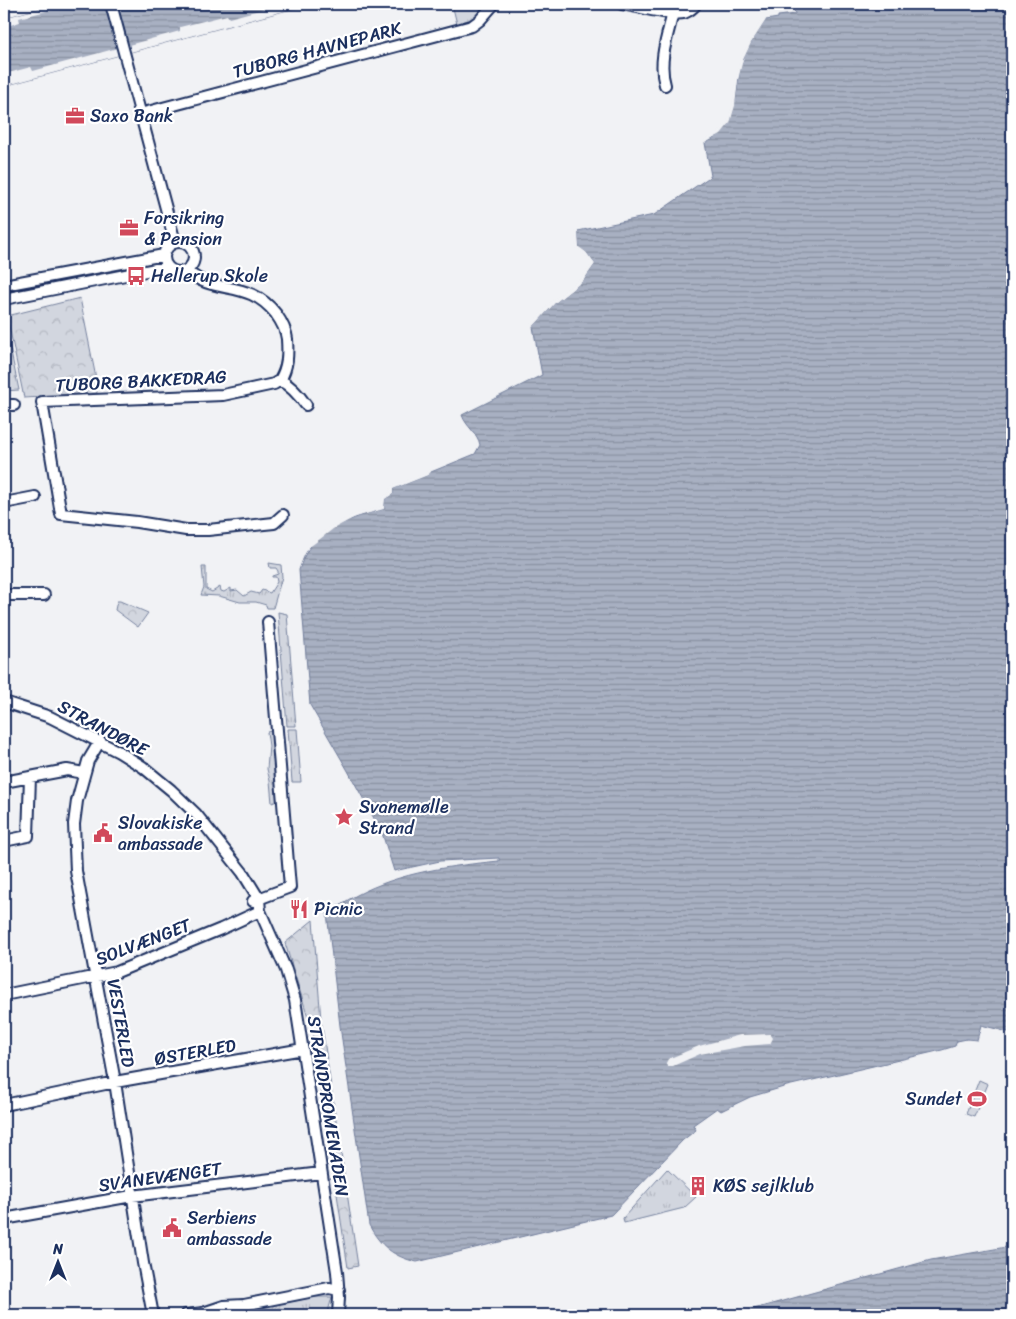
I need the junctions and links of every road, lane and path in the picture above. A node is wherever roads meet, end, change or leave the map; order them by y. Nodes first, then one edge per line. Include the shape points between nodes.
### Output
1 (111, 4) edge
2 (494, 4) edge
3 (622, 4) edge
4 (696, 4) edge
5 (673, 13) junction
6 (665, 85) dead end
7 (140, 114) junction
8 (175, 242) junction
9 (164, 255) junction
10 (166, 267) junction
11 (187, 270) junction
12 (4, 285) edge
13 (4, 299) edge
14 (280, 380) junction
15 (306, 406) dead end
16 (36, 497) dead end
17 (4, 502) edge
18 (283, 515) dead end
19 (4, 595) edge
20 (44, 595) dead end
21 (268, 622) dead end
22 (4, 702) edge
23 (100, 741) junction
24 (84, 773) junction
25 (30, 777) junction
26 (4, 782) edge
27 (4, 840) edge
28 (255, 900) junction
29 (260, 911) junction
30 (97, 977) junction
31 (4, 995) edge
32 (303, 1048) junction
33 (115, 1082) junction
34 (4, 1104) edge
35 (321, 1173) junction
36 (132, 1196) junction
37 (4, 1219) edge
38 (339, 1290) junction
39 (337, 1314) edge
40 (153, 1315) edge
41 (186, 1315) edge

1 - 7 street
2 - 7 street, TUBORG HAVNEPARK via 472,26
3 - 5 street
4 - 5 street via 683,13
5 - 6 street via 664,48 662,74
7 - 8 street
8 - 9 street via 167,247
8 - 11 street via 185,243 194,254 193,264
9 - 10 street
9 - 12 street
10 - 11 street via 177,273
10 - 13 street
11 - 14 street via 200,280 253,294 268,305 282,323 286,335 288,358
14 - 15 street via 299,394
14 - 18 street, TUBORG BAKKEDRAG via 223,395 42,402 61,514 186,530 274,523
16 - 17 street
19 - 20 street
21 - 28 street via 290,887
22 - 23 street, STRANDØRE
23 - 24 street, VESTERLED
23 - 28 street, STRANDØRE via 143,767 196,814
24 - 25 street via 67,770
24 - 30 street, VESTERLED via 74,824 74,850
25 - 26 street
25 - 27 street via 28,836
28 - 29 street, STRANDØRE
29 - 30 street, SOLVÆNGET via 128,968
29 - 32 street, STRANDPROMENADEN via 286,970
30 - 31 street, SOLVÆNGET
30 - 33 street, VESTERLED
32 - 33 street, ØSTERLED
32 - 35 street, STRANDPROMENADEN
33 - 34 street, ØSTERLED
33 - 36 street, VESTERLED
35 - 36 street, SVANEVÆNGET
35 - 38 street, STRANDPROMENADEN
36 - 37 street, SVANEVÆNGET
36 - 40 street, VESTERLED
38 - 39 street, STRANDPROMENADEN
38 - 41 street via 329,1288

